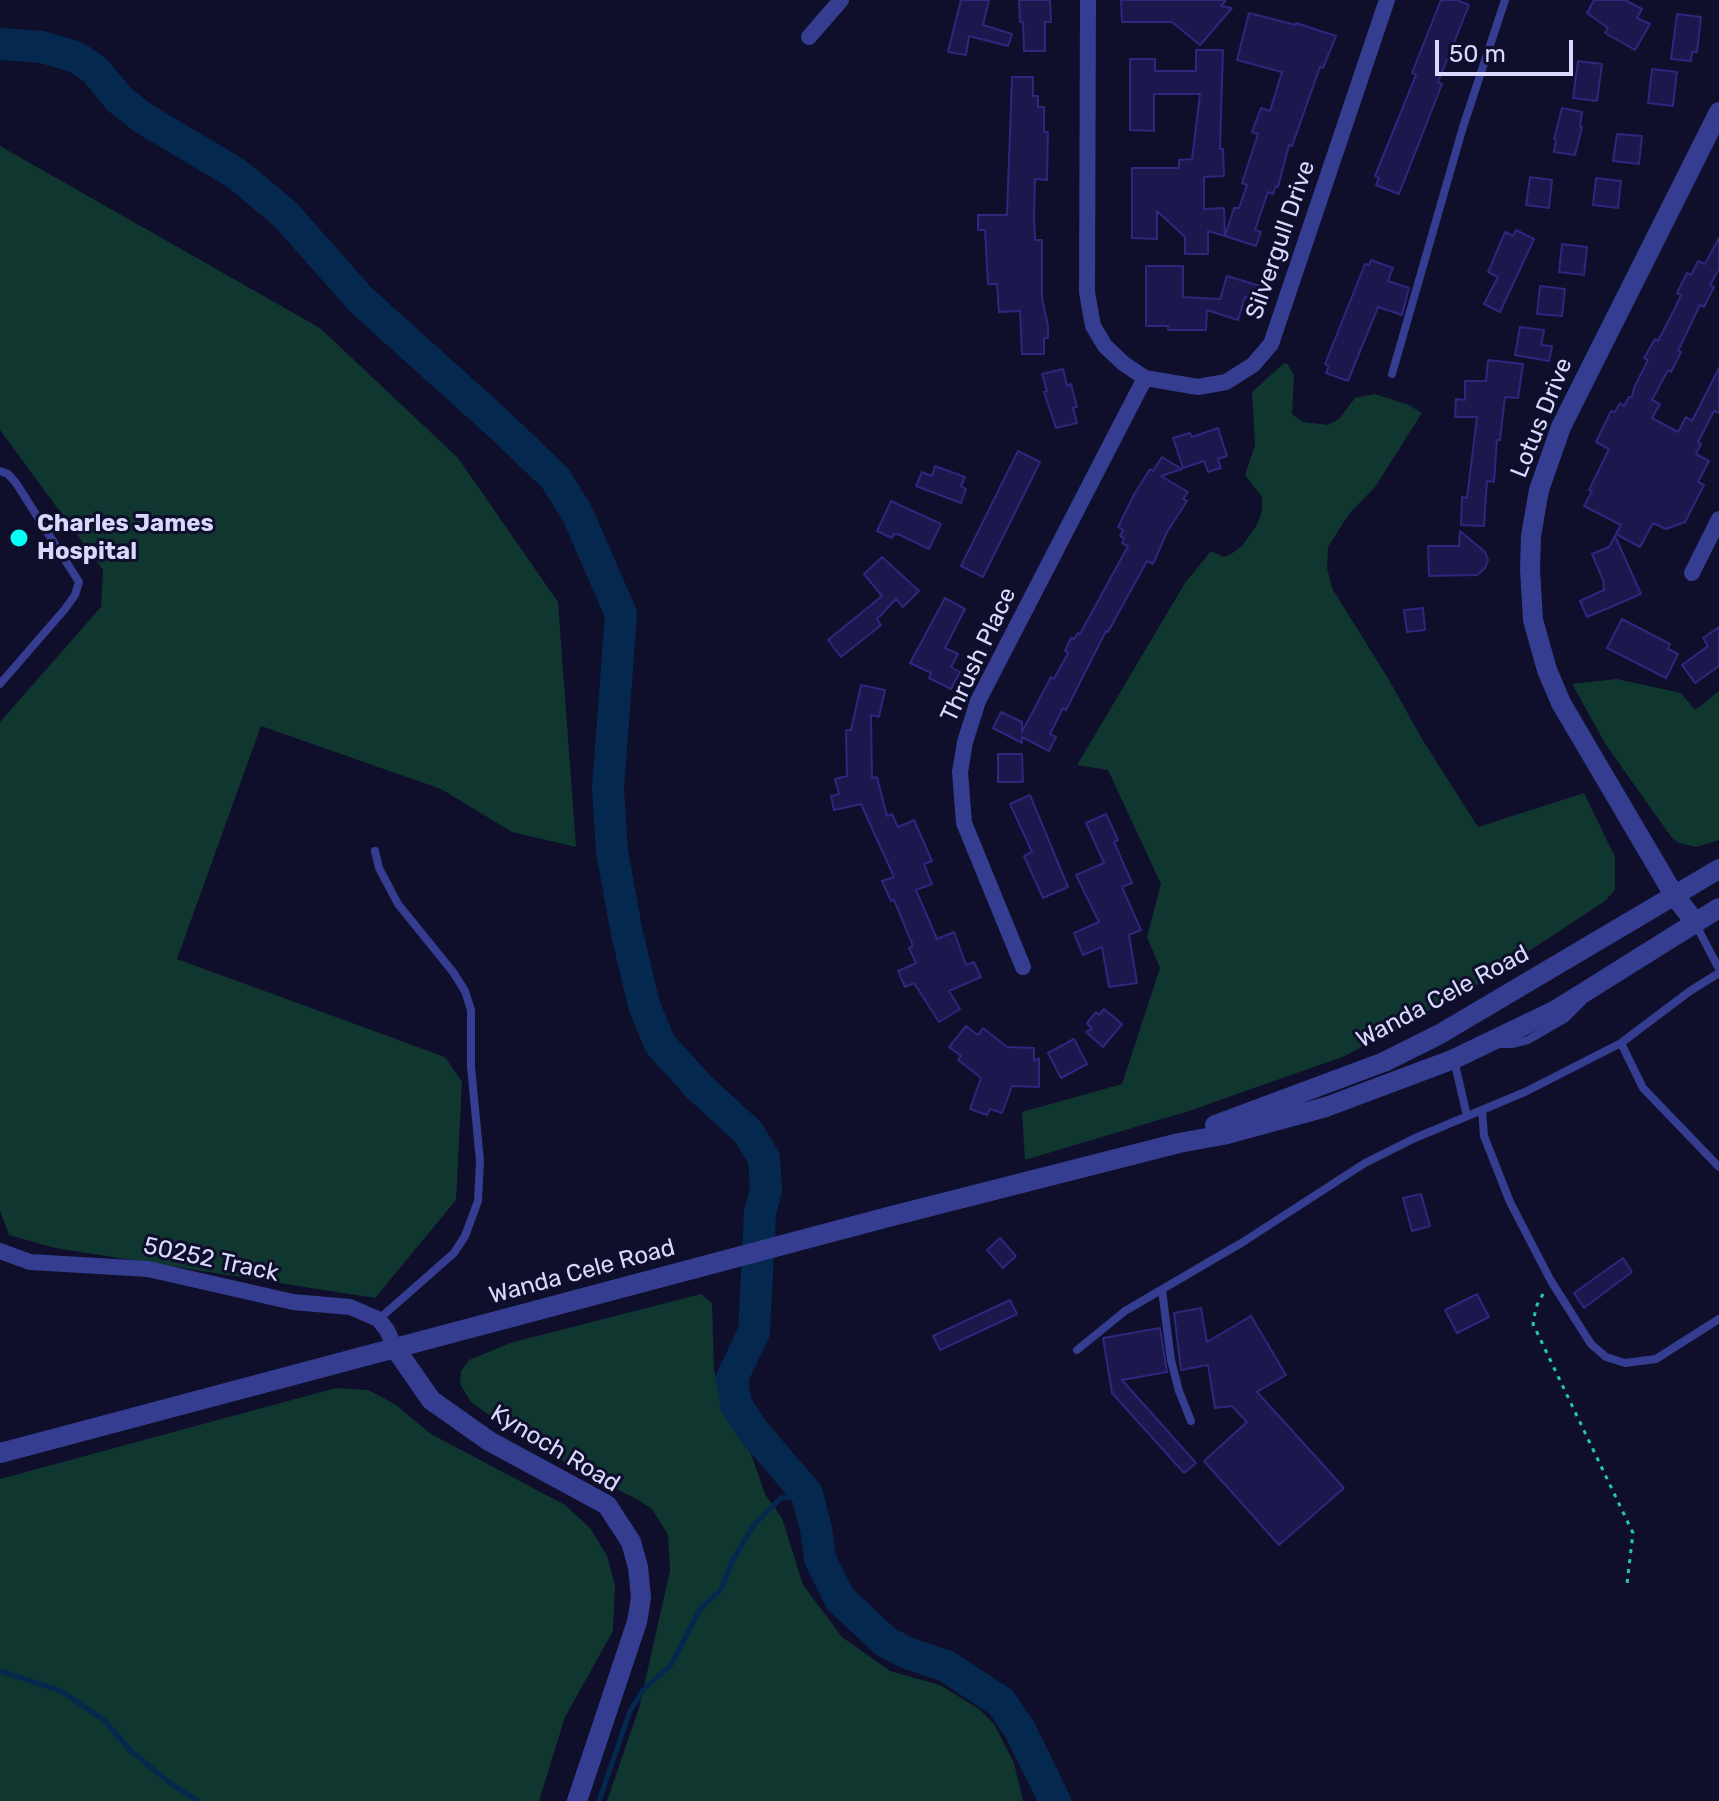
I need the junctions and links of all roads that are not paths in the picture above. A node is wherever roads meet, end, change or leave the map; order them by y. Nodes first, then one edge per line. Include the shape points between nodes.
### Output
1 (841, 0) edge
2 (1088, 0) edge
3 (1387, 0) edge
4 (1505, 0) edge
5 (809, 37) dead end
6 (1719, 112) edge
7 (1392, 374) dead end
8 (1145, 378) junction
9 (0, 471) edge
10 (1719, 519) edge
11 (1692, 573) dead end
12 (0, 684) edge
13 (375, 851) dead end
14 (1719, 869) edge
15 (1674, 895) junction
16 (1719, 908) edge
17 (1695, 922) junction
18 (1023, 967) dead end
19 (1719, 971) edge
20 (1621, 1043) junction
21 (1454, 1059) junction
22 (1482, 1110) junction
23 (1467, 1116) junction
24 (1179, 1143) junction
25 (1719, 1167) edge
26 (0, 1251) edge
27 (1162, 1290) junction
28 (378, 1319) junction
29 (1719, 1319) edge
30 (395, 1348) junction
31 (1077, 1350) dead end
32 (1191, 1421) dead end
33 (0, 1453) edge
34 (577, 1801) edge

1 - 5 street
2 - 8 street, Silvergull Drive via 1087,292 1093,326 1105,346
3 - 8 street, Silvergull Drive via 1271,344 1253,365 1226,382 1198,387
4 - 7 lane
6 - 15 street, Lotus Drive via 1561,427 1546,462 1531,536 1533,620 1547,670 1561,703
8 - 18 street, Thrush Place via 978,701 965,742 960,772 964,823
9 - 12 lane via 16,483 79,582 65,609
10 - 11 street
13 - 28 lane via 398,904 465,991 471,1010 480,1161 478,1201 460,1244
14 - 15 street, Wanda Cele Road
15 - 17 street, Lotus Drive
15 - 24 street, Wanda Cele Road via 1440,1034 1384,1062
16 - 17 street, Wanda Cele Road
17 - 19 lane
17 - 21 street, Wanda Cele Road via 1589,991
19 - 20 lane
20 - 22 lane
20 - 25 lane via 1643,1088
21 - 23 lane
21 - 24 street, Wanda Cele Road via 1326,1107
22 - 23 lane
22 - 29 lane via 1484,1136 1510,1202 1591,1344 1606,1357 1625,1363 1656,1359
23 - 27 lane via 1365,1163
24 - 30 street, Wanda Cele Road
26 - 28 street, 50252 Track via 30,1262 148,1269 293,1302 350,1307
27 - 31 lane via 1125,1311
27 - 32 lane via 1171,1360
28 - 30 street
30 - 33 street, Wanda Cele Road
30 - 34 street, Kynoch Road via 431,1400 489,1441 607,1505 631,1542 641,1598 637,1622

